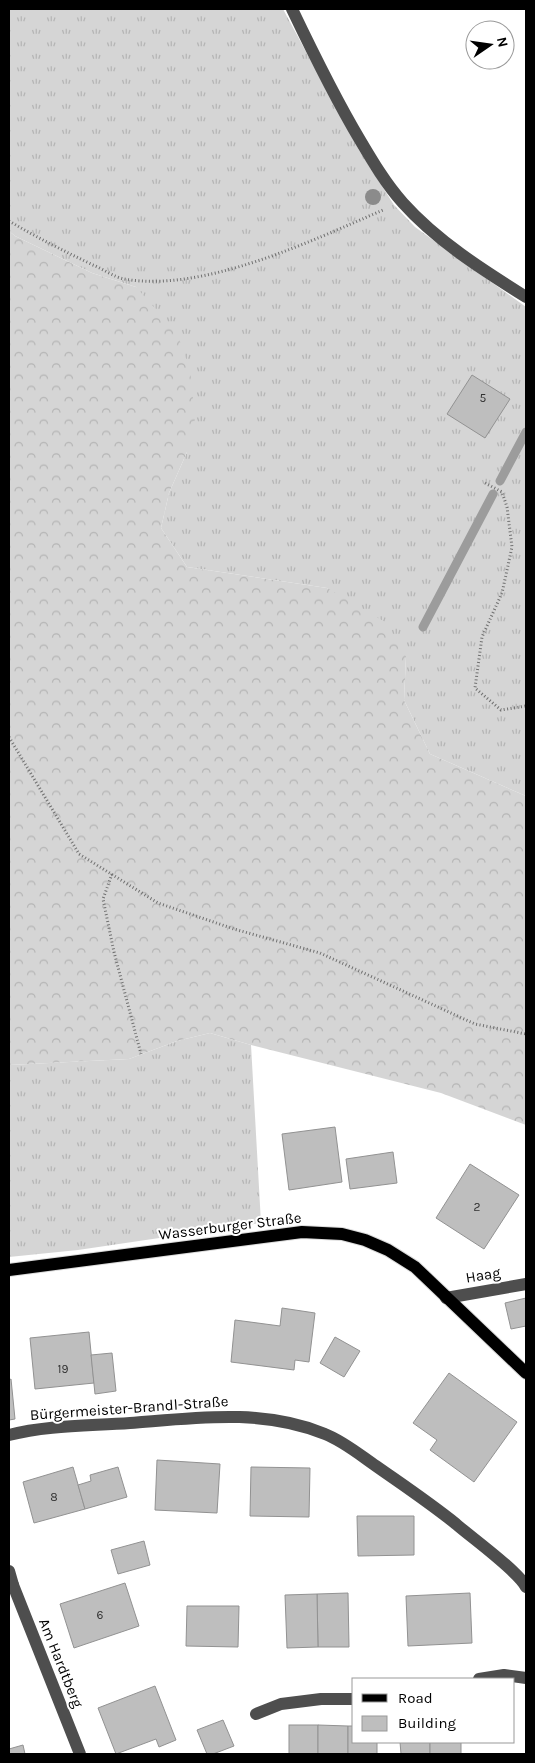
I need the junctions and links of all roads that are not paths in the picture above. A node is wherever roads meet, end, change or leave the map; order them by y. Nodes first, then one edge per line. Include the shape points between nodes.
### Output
1 (292, 9) edge
2 (526, 297) edge
3 (9, 1270) edge
4 (526, 1284) edge
5 (446, 1298) junction
6 (526, 1374) edge
7 (9, 1435) edge
8 (9, 1571) edge
9 (11, 1585) edge
10 (526, 1587) edge
11 (485, 1678) edge
12 (526, 1678) edge
13 (352, 1699) edge
14 (256, 1714) dead end
15 (80, 1754) edge

1 - 2 street via 349,122 377,170 402,202 449,245
3 - 5 main road, Wasserburger Straße via 293,1233 342,1234 388,1250 414,1267
4 - 5 street, Haag
5 - 6 main road, Wasserburger Straße
7 - 10 street, Bürgermeister-Brandl-Straße via 46,1429 221,1416 297,1425 343,1443 432,1505 505,1565
8 - 9 street, Am Hardtberg
9 - 15 street, Am Hardtberg
11 - 12 street via 504,1675
13 - 14 street via 281,1704

